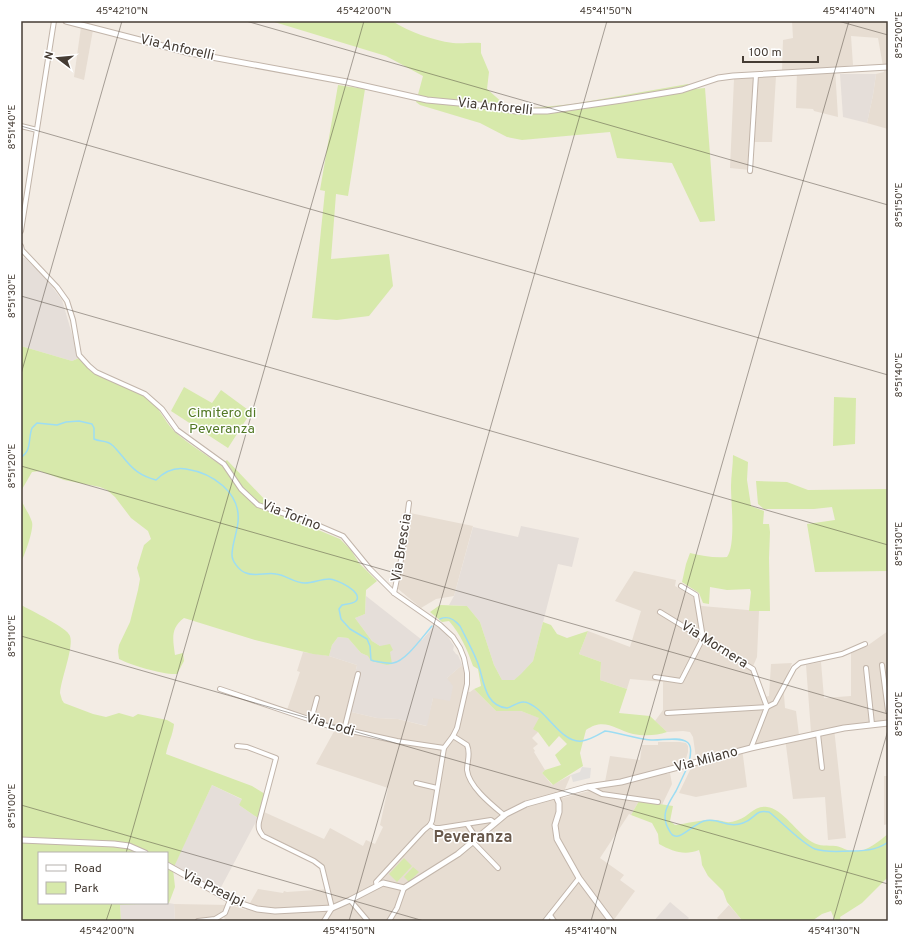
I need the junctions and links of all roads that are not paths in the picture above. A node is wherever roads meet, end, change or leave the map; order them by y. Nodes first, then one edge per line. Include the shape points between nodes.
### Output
1 (54, 21) edge
2 (66, 21) edge
3 (888, 67) edge
4 (756, 75) junction
5 (21, 126) edge
6 (37, 130) junction
7 (750, 171) dead end
8 (21, 231) edge
9 (21, 246) edge
10 (409, 504) dead end
11 (681, 586) dead end
12 (394, 593) junction
13 (660, 612) dead end
14 (703, 638) junction
15 (865, 644) dead end
16 (882, 665) dead end
17 (866, 668) dead end
18 (358, 674) dead end
19 (654, 678) dead end
20 (220, 689) dead end
21 (317, 698) dead end
22 (767, 707) junction
23 (888, 711) edge
24 (667, 713) dead end
25 (311, 720) junction
26 (888, 723) edge
27 (872, 724) junction
28 (344, 730) junction
29 (818, 734) junction
30 (453, 736) junction
31 (237, 746) dead end
32 (444, 748) junction
33 (751, 748) junction
34 (822, 768) dead end
35 (416, 783) dead end
36 (588, 787) junction
37 (437, 788) junction
38 (556, 796) junction
39 (658, 802) dead end
40 (504, 815) junction
41 (495, 823) junction
42 (467, 824) junction
43 (430, 825) junction
44 (21, 840) edge
45 (475, 841) junction
46 (143, 852) edge
47 (168, 866) edge
48 (498, 868) dead end
49 (579, 878) junction
50 (377, 886) junction
51 (404, 888) junction
52 (230, 900) junction
53 (350, 900) junction
54 (332, 908) junction
55 (550, 915) junction
56 (367, 920) edge
57 (198, 921) edge
58 (324, 921) edge
59 (389, 921) edge
60 (545, 921) edge
61 (554, 921) edge
62 (611, 921) edge

1 - 6 street
2 - 4 street, Via Anforelli via 190,53 347,82 427,100 516,111 547,111 622,100 682,90 718,78
3 - 4 street, Via Anforelli
4 - 7 street
5 - 6 street
6 - 8 street
9 - 12 street, Via Torino via 64,295 70,308 79,355 89,366 96,372 145,394 162,409 177,430 224,464 241,489 258,505 343,536
10 - 12 street, Via Brescia
11 - 14 street via 696,595
12 - 30 street, Via Torino via 440,625 460,648 467,673 467,684
13 - 14 street, Via Mornera
14 - 19 street via 681,681
14 - 22 street, Via Mornera via 753,669
15 - 22 street via 842,654 800,663 794,668 775,703
16 - 23 street
17 - 27 street
18 - 28 street
20 - 25 street, Via Lodi
21 - 25 street
22 - 24 street
22 - 33 street
25 - 28 street, Via Lodi
26 - 27 street, Via Milano
27 - 29 street, Via Milano
28 - 32 street, Via Lodi
29 - 33 street, Via Milano
29 - 34 street
30 - 32 street
30 - 40 street via 467,745 468,774 477,789
31 - 54 street via 276,758 258,822 260,832 263,836 314,861 322,868
32 - 37 street
33 - 36 street, Via Milano via 621,782
35 - 37 street
36 - 38 street, Via Milano
36 - 39 street via 602,794
37 - 43 street
38 - 40 street, Via Milano via 526,804
38 - 49 street via 560,812 556,825 557,839
40 - 41 street, Via Milano
41 - 42 street via 491,820
41 - 45 street, Via Milano
42 - 43 street via 440,828
42 - 45 street
43 - 50 street via 376,882
44 - 46 street via 114,844
45 - 48 street
45 - 51 street, Via Milano
47 - 52 street, Via Prealpi
49 - 55 street
49 - 62 street
50 - 51 street via 383,883
50 - 53 street
51 - 59 street
52 - 54 street, Via Prealpi via 257,909 275,911
52 - 57 street via 226,913 215,919
53 - 54 street
53 - 56 street
54 - 58 street
55 - 60 street
55 - 61 street

